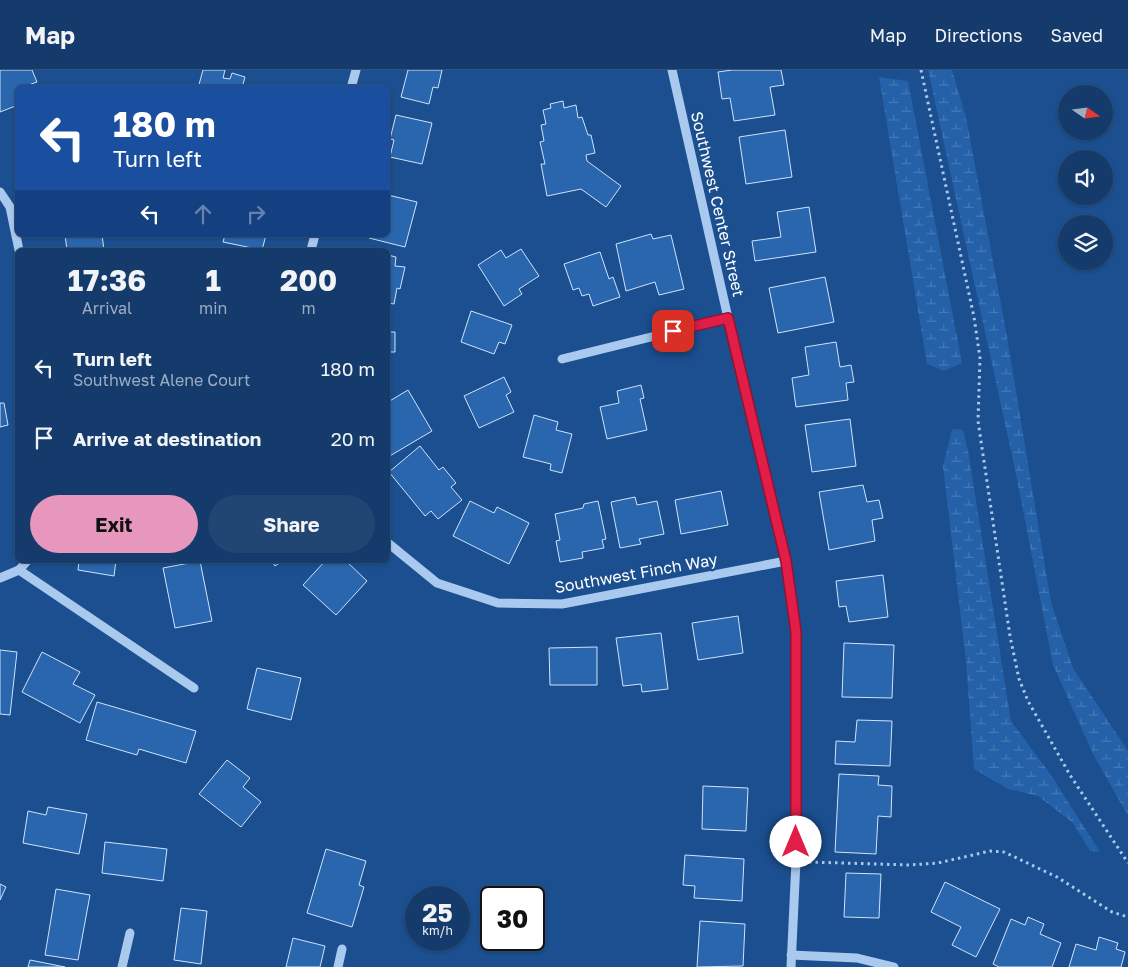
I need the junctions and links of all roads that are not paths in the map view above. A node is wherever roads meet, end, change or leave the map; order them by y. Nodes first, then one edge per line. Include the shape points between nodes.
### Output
1 (356, 70) edge
2 (672, 70) edge
3 (352, 85) edge
4 (0, 192) edge
5 (15, 228) edge
6 (728, 318) junction
7 (562, 359) dead end
8 (390, 545) edge
9 (786, 561) junction
10 (25, 563) edge
11 (19, 570) junction
12 (0, 578) edge
13 (194, 688) dead end
14 (130, 933) dead end
15 (342, 949) dead end
16 (791, 955) junction
17 (122, 967) edge
18 (338, 967) edge
19 (791, 967) edge
20 (894, 967) edge

1 - 3 street
2 - 6 street, Southwest Center Street
4 - 5 street via 10,206
6 - 7 street
6 - 9 street, Southwest Center Street
8 - 9 street, Southwest Finch Way via 437,583 498,603 562,604
9 - 16 street, Southwest Center Street via 796,632 796,861
10 - 11 street
11 - 12 street
11 - 13 street
14 - 17 street
15 - 18 street
16 - 19 street, Southwest Center Street
16 - 20 street via 857,958

